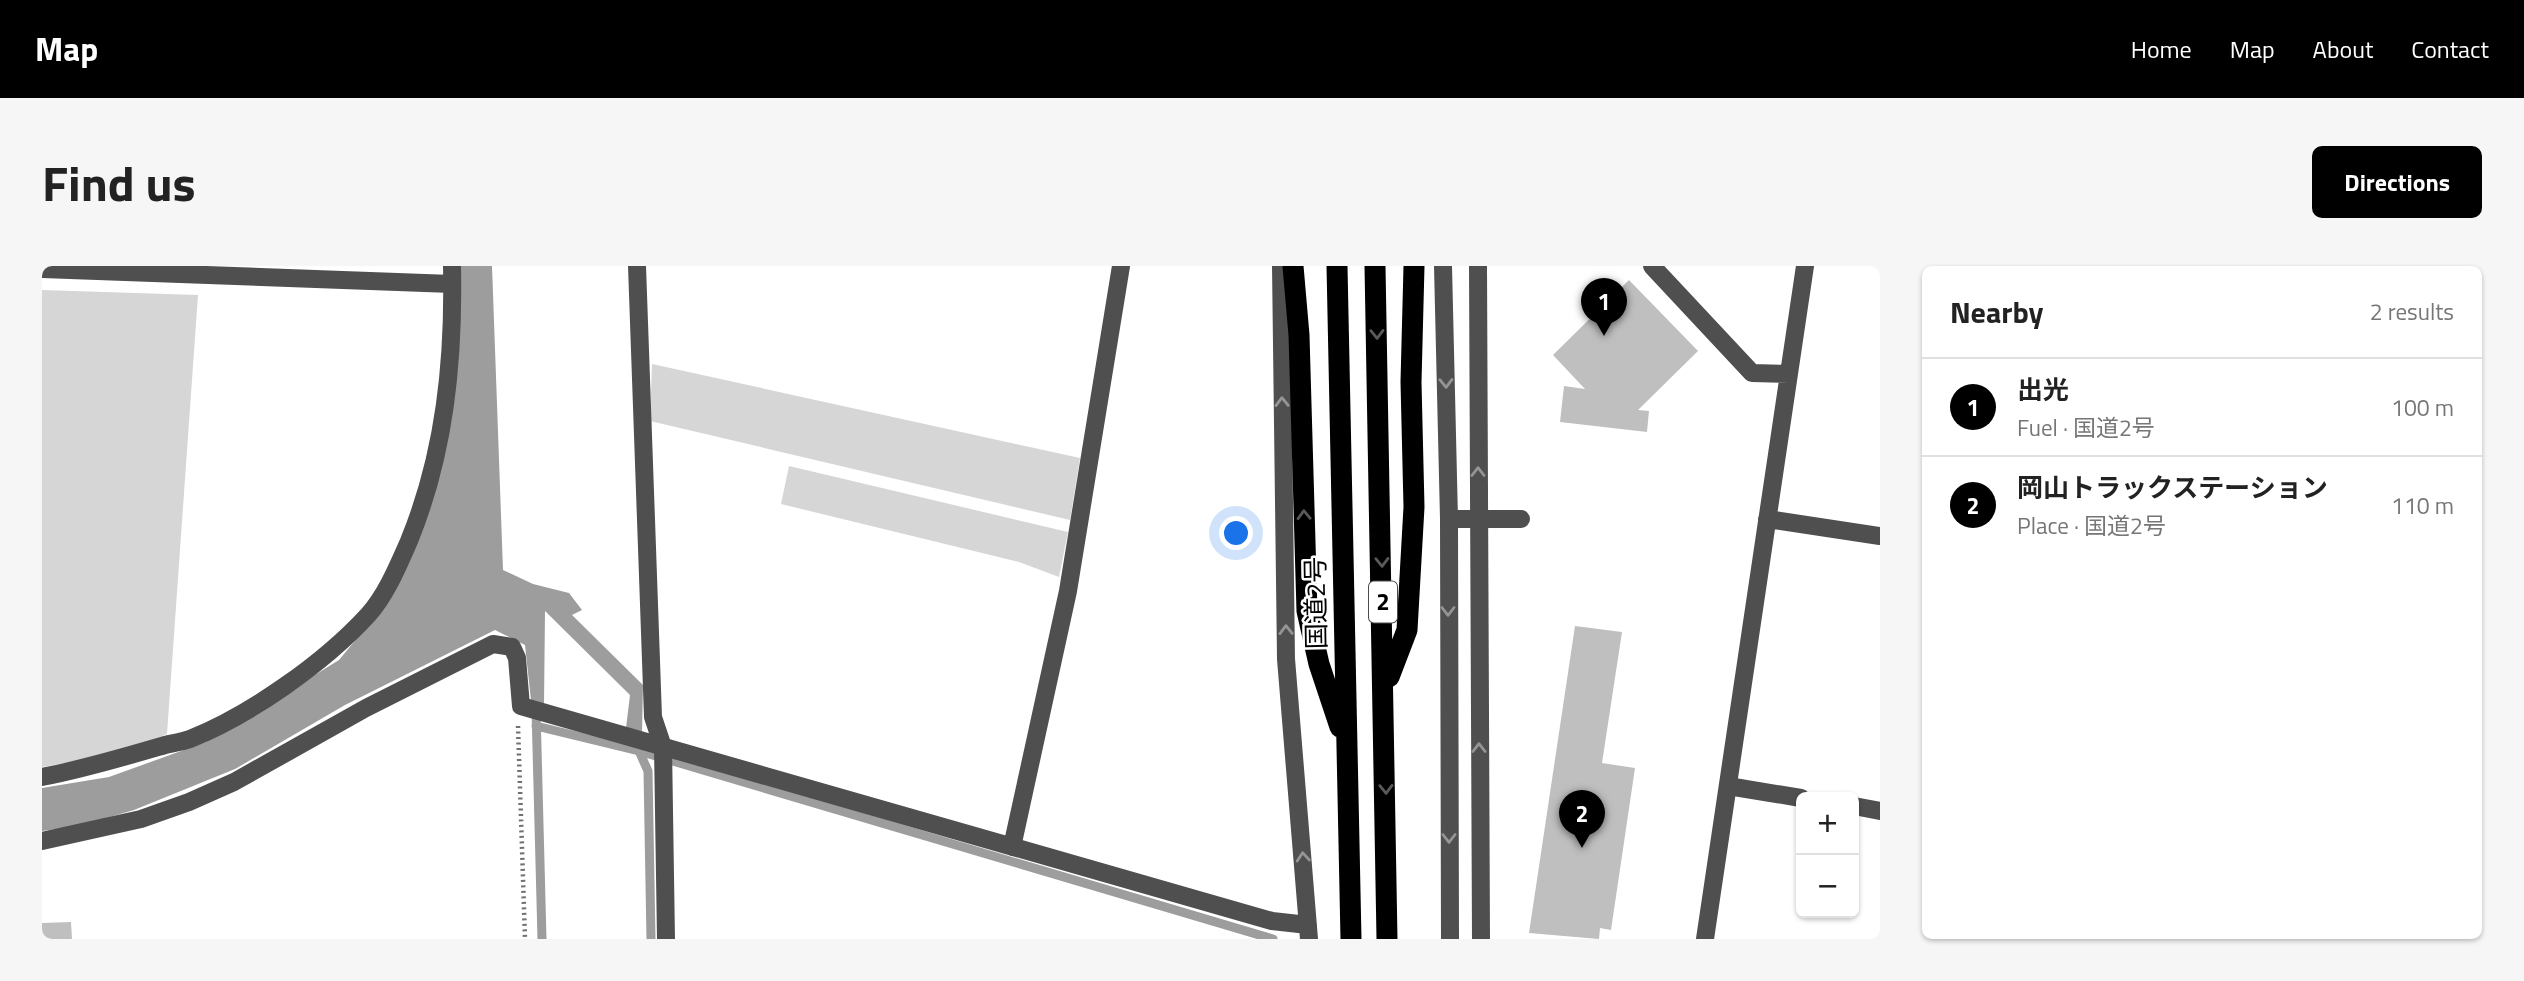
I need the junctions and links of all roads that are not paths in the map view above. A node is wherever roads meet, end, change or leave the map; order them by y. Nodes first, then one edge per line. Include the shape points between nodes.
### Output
1 (637, 266) edge
2 (1121, 266) edge
3 (1281, 266) edge
4 (1293, 266) edge
5 (1337, 266) edge
6 (1375, 266) edge
7 (1414, 266) edge
8 (1443, 266) edge
9 (1478, 266) edge
10 (1652, 266) edge
11 (1805, 266) edge
12 (42, 269) edge
13 (452, 275) edge
14 (1789, 374) junction
15 (1449, 519) junction
16 (1478, 519) junction
17 (1521, 519) dead end
18 (1767, 520) junction
19 (1880, 536) edge
20 (1384, 690) junction
21 (1348, 749) junction
22 (663, 756) junction
23 (42, 777) edge
24 (1728, 786) junction
25 (1796, 797) edge
26 (1859, 807) edge
27 (1880, 811) edge
28 (42, 841) edge
29 (1013, 846) junction
30 (1308, 932) edge
31 (666, 939) edge
32 (1352, 939) edge
33 (1387, 939) edge
34 (1450, 939) edge
35 (1481, 939) edge
36 (1705, 939) edge

1 - 22 street via 653,717
2 - 29 street via 1068,591
30 -> 3 street via 1286,659
21 -> 4 highway via 1319,664 1307,611
5 - 21 highway, 国道2号 / 2
6 -> 20 highway, 2
7 - 20 highway via 1413,507 1407,630
8 -> 15 street
16 -> 9 street
10 - 14 street via 1752,373
11 - 14 street
12 - 13 street
13 - 23 street via 450,384 435,458 422,510 397,570 369,614 320,659 253,705 193,738 100,766
14 - 18 street
15 - 16 street
15 -> 34 street
16 - 17 street
35 -> 16 street
18 - 19 street
18 - 24 street
20 -> 33 highway, 2
21 - 32 highway, 国道2号 / 2
22 - 28 street via 532,709 512,647 492,644 223,787 141,819
22 - 29 street
22 - 31 street
24 - 25 street
24 - 36 street
26 - 27 street
29 - 30 street

